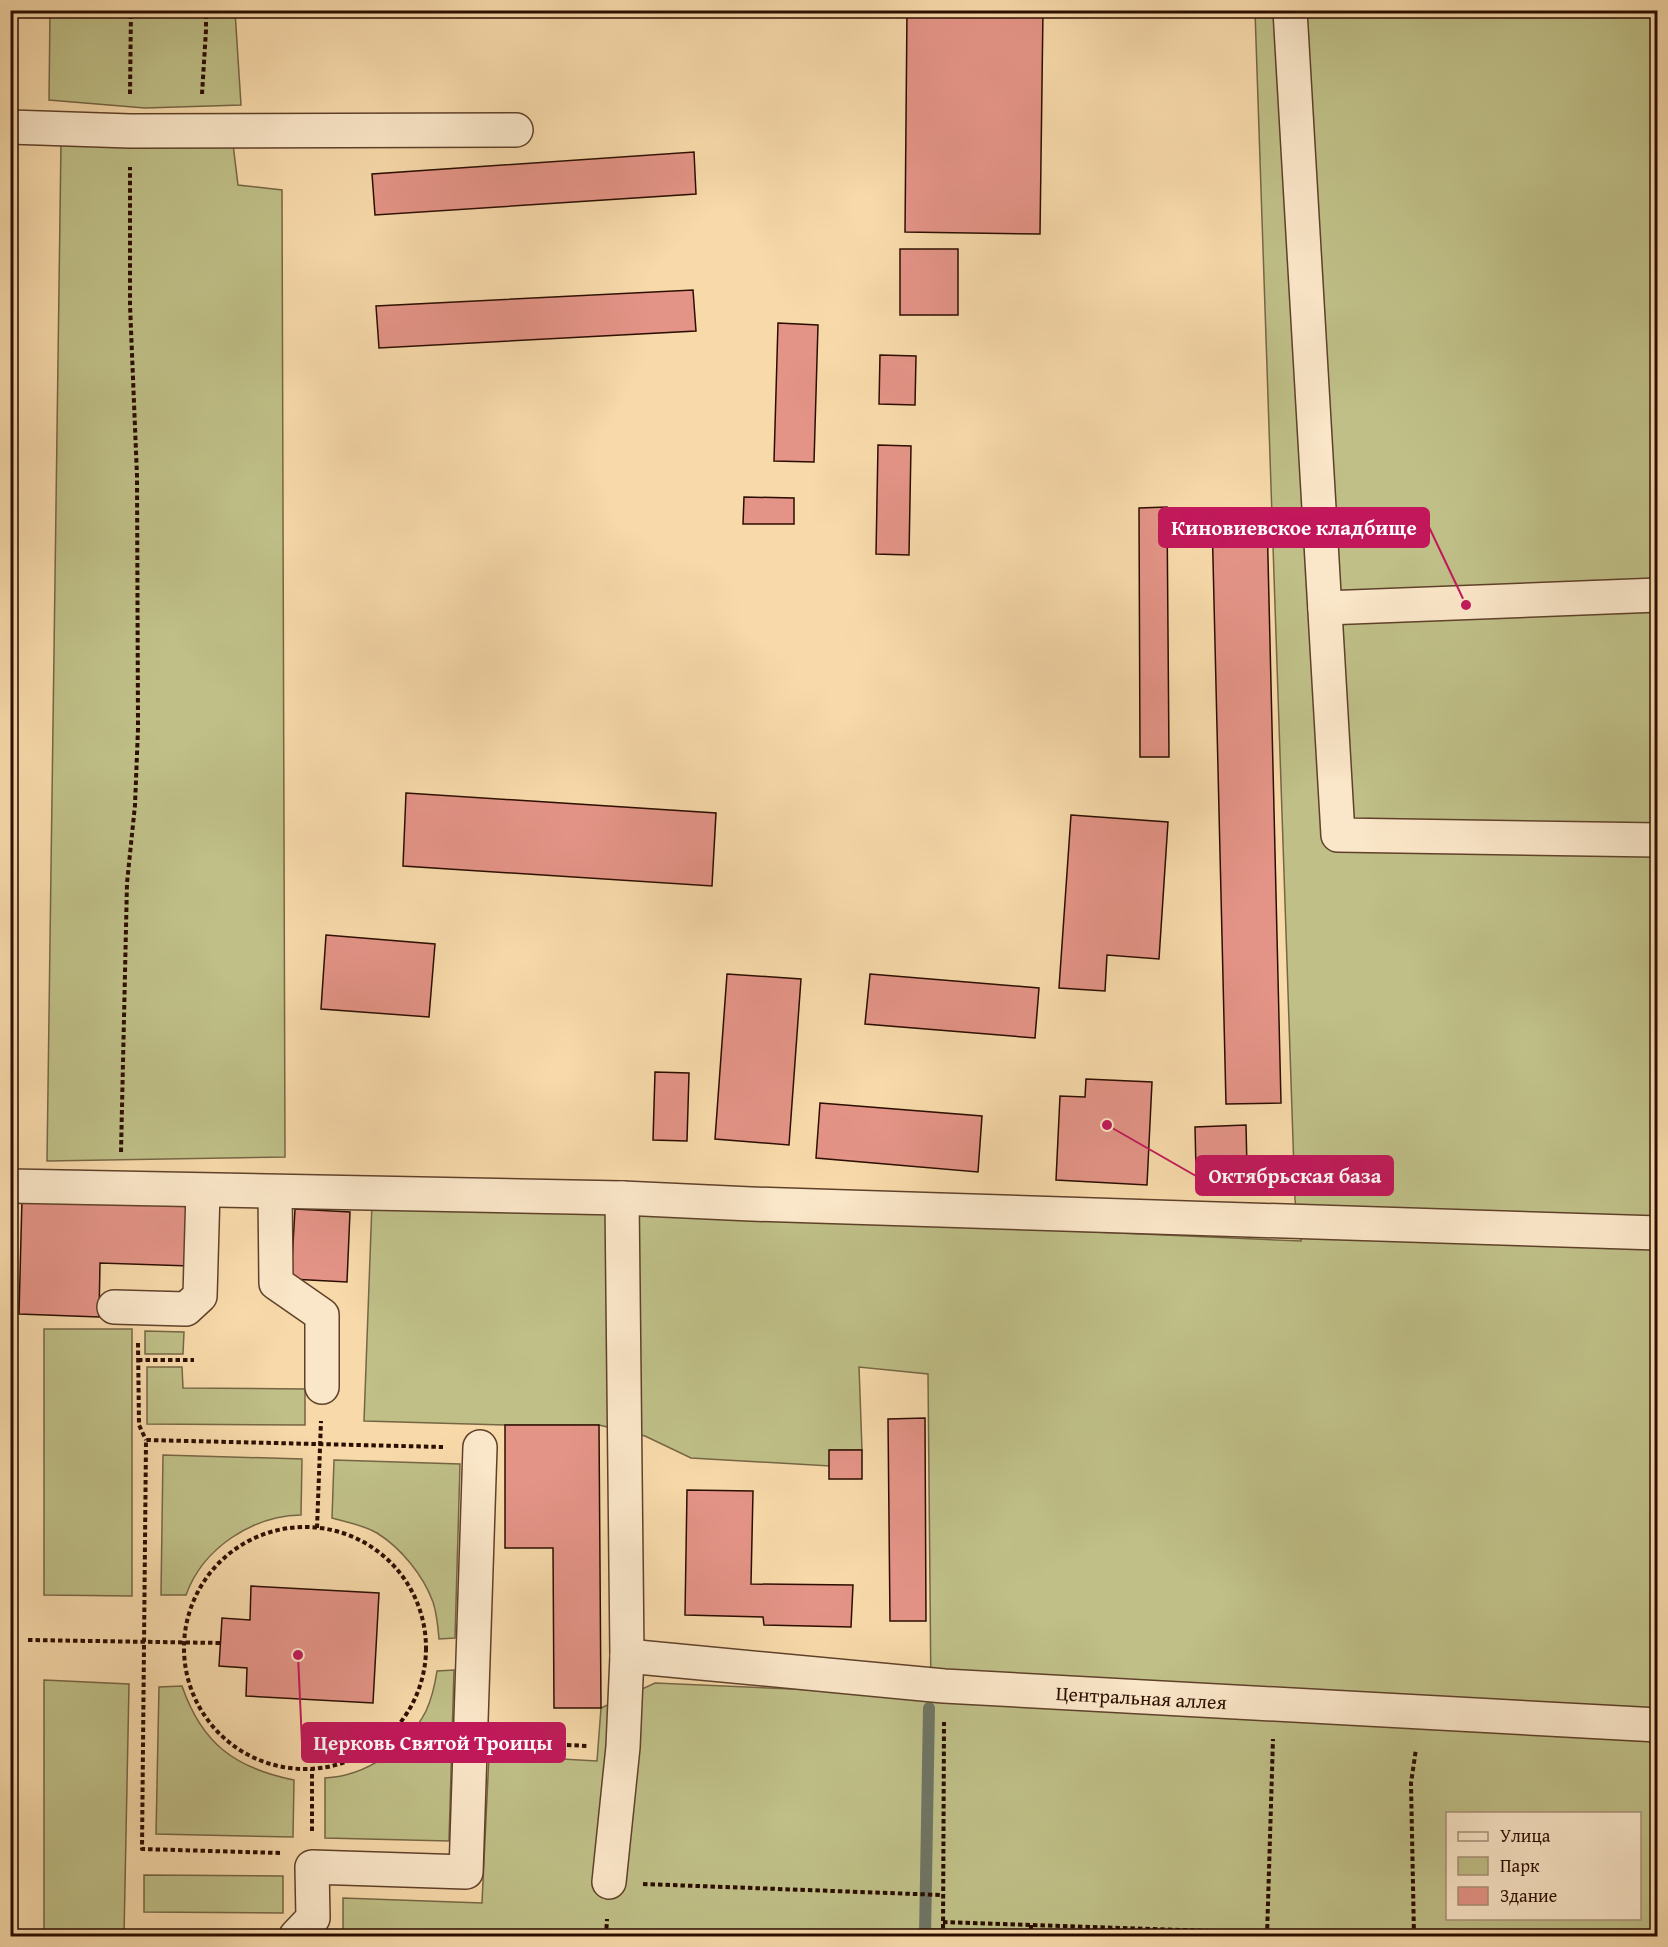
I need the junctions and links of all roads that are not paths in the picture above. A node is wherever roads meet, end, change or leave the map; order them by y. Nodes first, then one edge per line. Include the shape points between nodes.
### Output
1 (1290, 10) edge
2 (10, 127) edge
3 (516, 130) dead end
4 (1658, 595) edge
5 (1325, 608) junction
6 (1658, 840) edge
7 (10, 1186) edge
8 (203, 1191) junction
9 (275, 1192) junction
10 (622, 1198) junction
11 (1658, 1233) edge
12 (114, 1307) dead end
13 (322, 1387) road end
14 (480, 1447) road end
15 (627, 1656) junction
16 (1658, 1725) edge
17 (609, 1882) road end
18 (296, 1936) edge

1 - 5 street
2 - 3 street via 130,131
4 - 5 street
5 - 6 street via 1338,835
7 - 8 street
8 - 9 street
8 - 12 street via 200,1296 186,1309
9 - 10 street
9 - 13 street via 276,1283 322,1315
10 - 11 street
10 - 15 street
14 - 18 street via 466,1872 312,1867 313,1918
15 - 16 street, Центральная аллея via 944,1686
15 - 17 street via 623,1747

